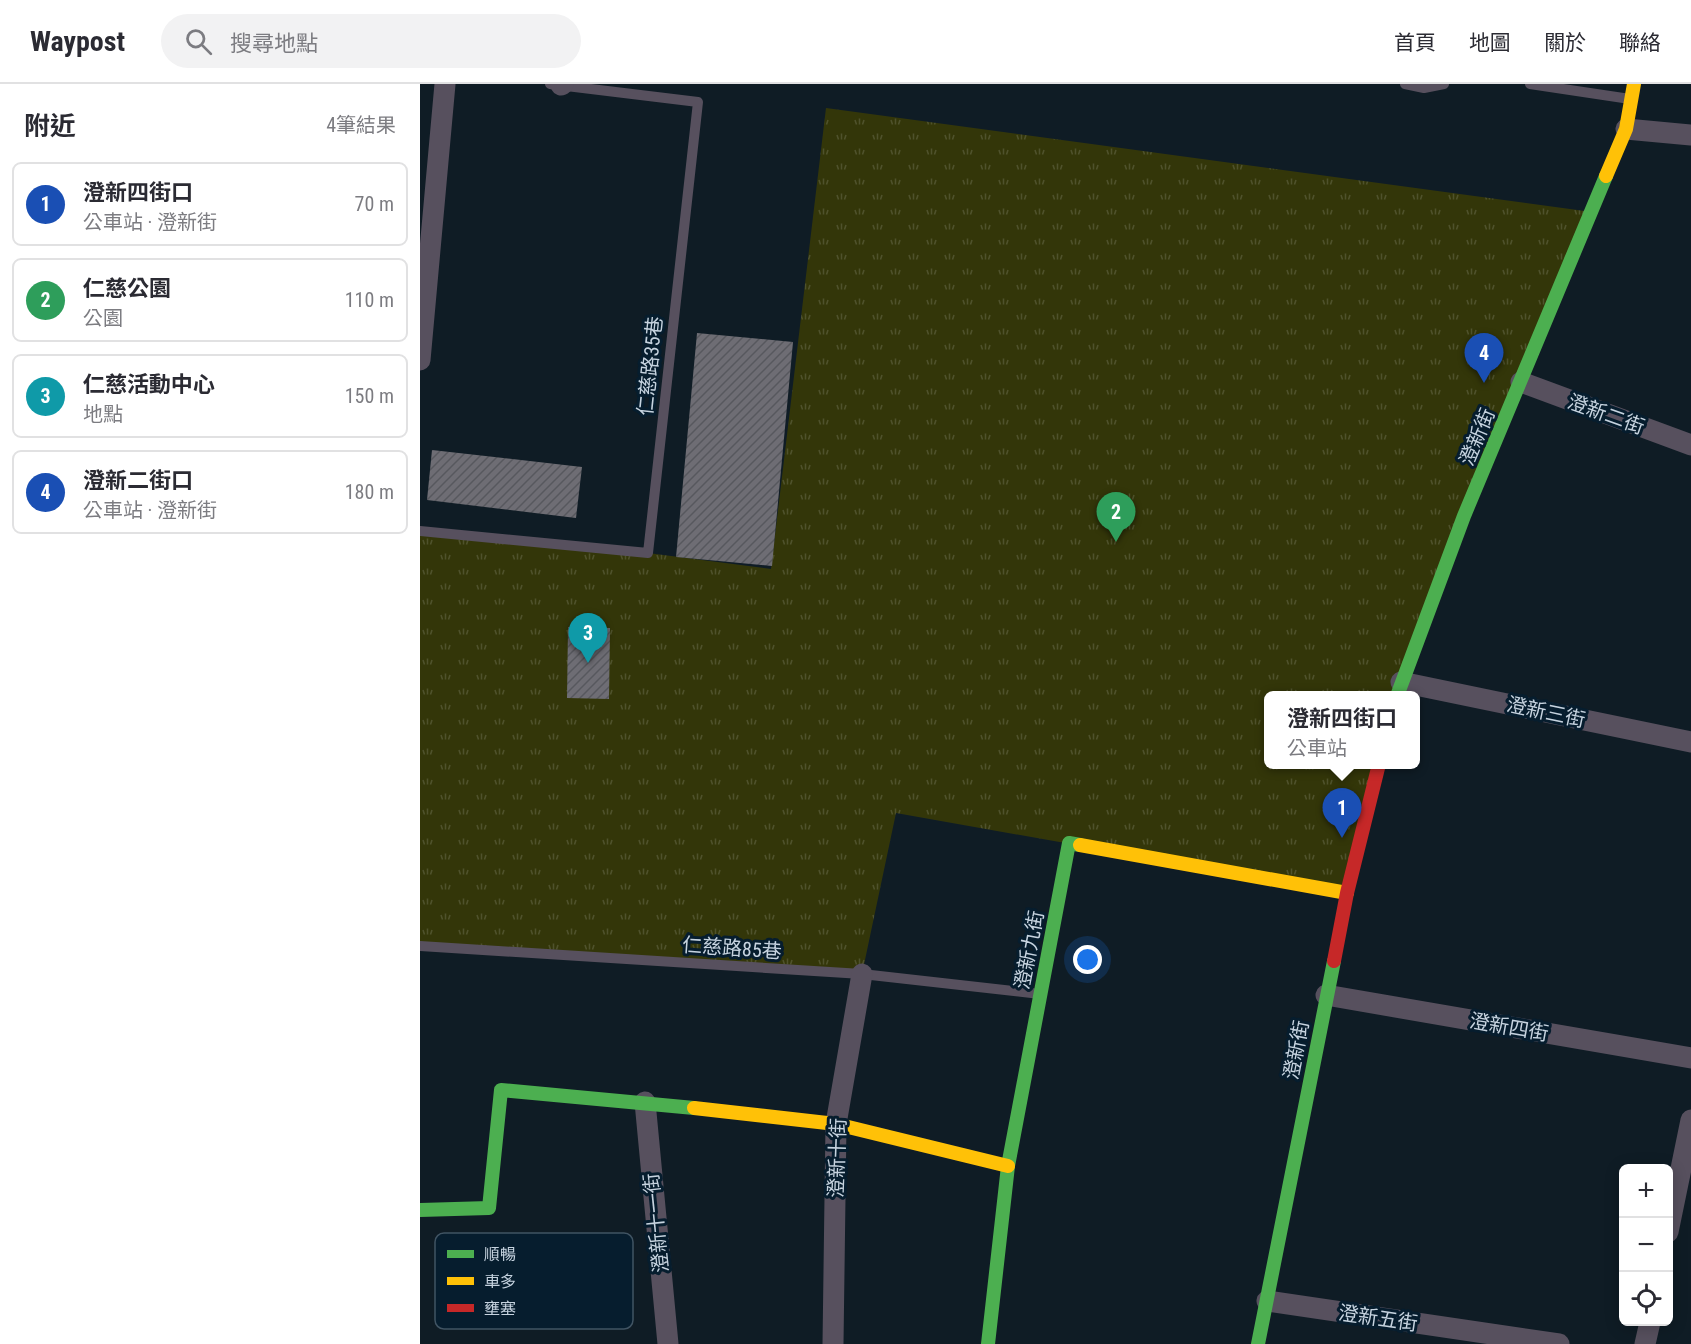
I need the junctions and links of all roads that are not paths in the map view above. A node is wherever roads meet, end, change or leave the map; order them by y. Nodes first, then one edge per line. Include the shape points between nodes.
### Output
1 (445, 84) edge
2 (558, 84) edge
3 (1405, 84) edge
4 (1444, 84) edge
5 (1530, 84) edge
6 (1634, 84) edge
7 (1631, 100) junction
8 (1626, 129) junction
9 (1691, 135) edge
10 (423, 286) edge
11 (420, 360) edge
12 (1521, 382) junction
13 (1691, 445) edge
14 (420, 531) edge
15 (1399, 689) edge
16 (1420, 693) edge
17 (1691, 742) edge
18 (1378, 769) edge
19 (1347, 892) junction
20 (420, 946) edge
21 (862, 974) junction
22 (1040, 994) junction
23 (1326, 995) junction
24 (1691, 1058) edge
25 (645, 1102) junction
26 (1691, 1120) edge
27 (836, 1124) junction
28 (1008, 1166) junction
29 (420, 1210) edge
30 (1671, 1218) edge
31 (1267, 1301) junction
32 (1649, 1326) edge
33 (668, 1344) edge
34 (833, 1344) edge
35 (988, 1344) edge
36 (1258, 1344) edge
37 (1558, 1344) edge
38 (1645, 1344) edge

1 - 10 street
2 - 14 lane, 仁慈路35巷 via 698,102 648,553
3 - 4 lane via 1424,88
5 - 7 lane
6 - 7 street, 澄新街
7 - 8 street, 澄新街
8 - 9 street
8 - 12 street, 澄新街
10 - 11 street
12 - 13 street, 澄新二街
12 - 15 street, 澄新街 via 1464,516
16 - 17 street, 澄新三街
18 - 19 street, 澄新街
19 - 22 street, 澄新九街 via 1069,843
19 - 23 street, 澄新街
20 - 21 lane, 仁慈路85巷
21 - 22 lane, 仁慈路85巷
21 - 27 street, 澄新十街
22 - 28 street, 澄新九街
23 - 24 street, 澄新四街
23 - 31 street, 澄新街
25 - 27 street
25 - 29 street via 501,1090 489,1208
25 - 33 street, 澄新十一街
26 - 30 street
27 - 28 street
27 - 34 street, 澄新十街
28 - 35 street, 澄新九街
31 - 36 street, 澄新街
31 - 37 street, 澄新五街
32 - 38 street

